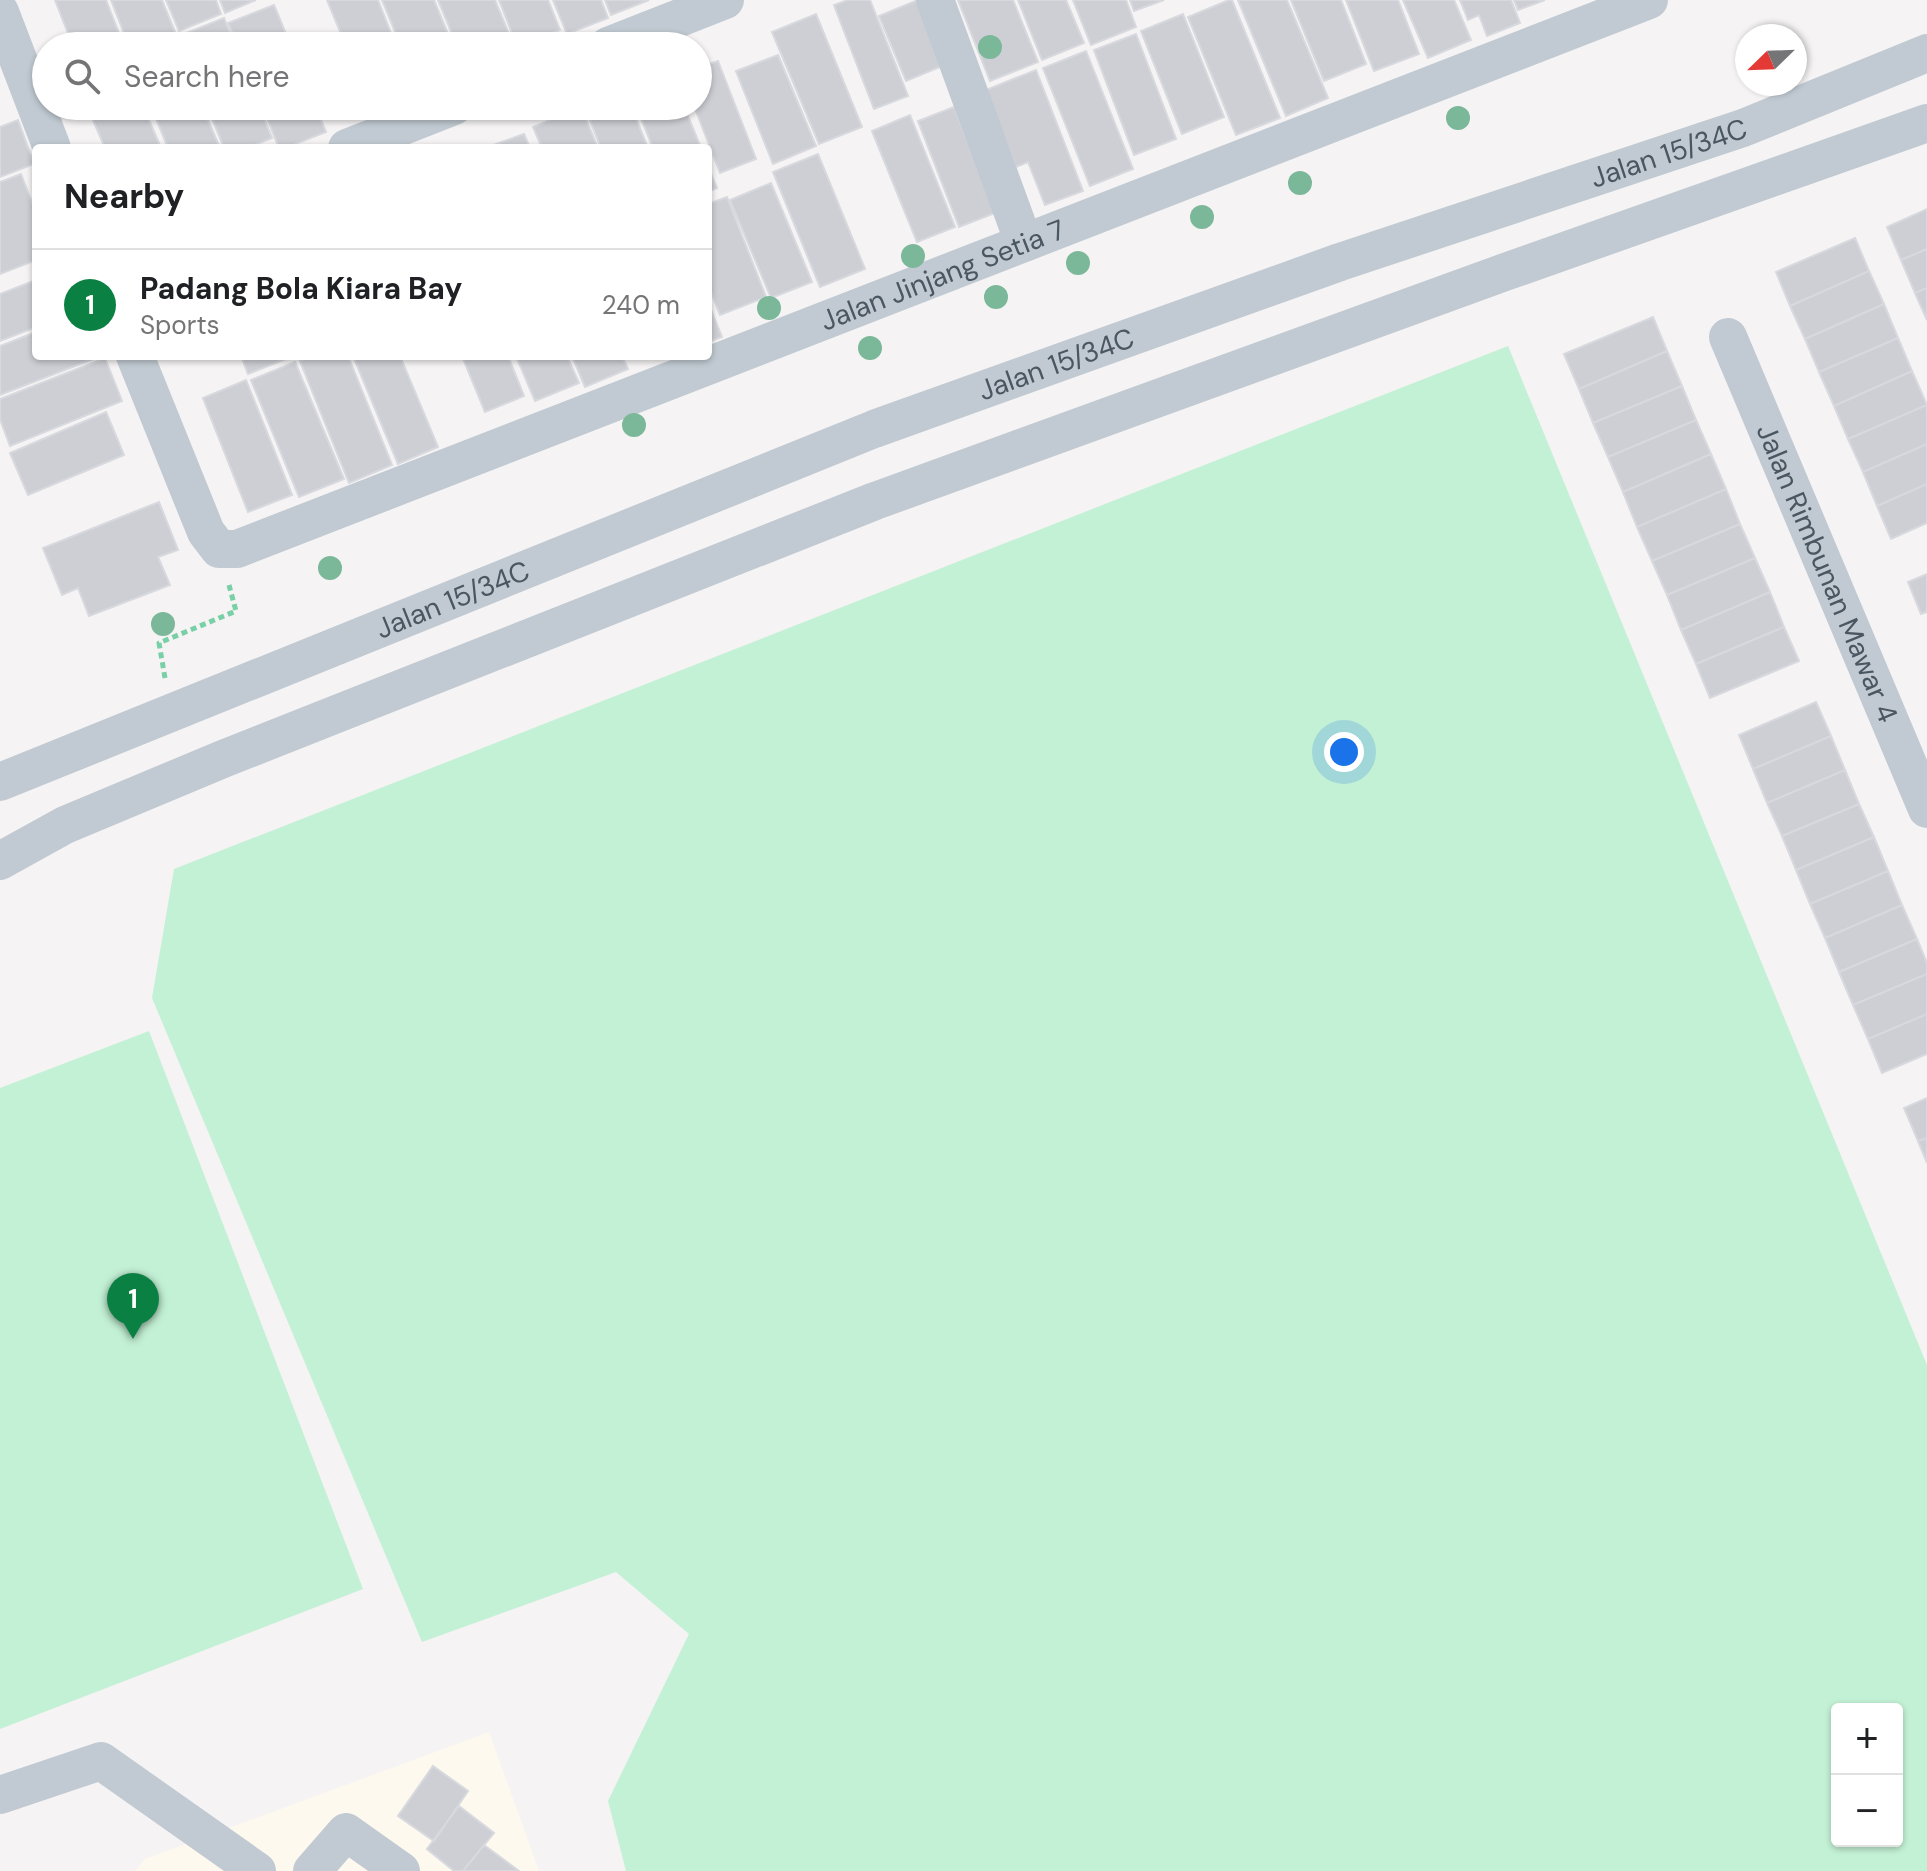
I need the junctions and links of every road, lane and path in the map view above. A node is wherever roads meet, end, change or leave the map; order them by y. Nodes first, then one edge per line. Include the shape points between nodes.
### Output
1 (725, 0) edge
2 (935, 0) edge
3 (1649, 0) edge
4 (0, 12) edge
5 (644, 32) edge
6 (1927, 53) edge
7 (32, 96) edge
8 (41, 120) edge
9 (418, 120) edge
10 (1927, 123) edge
11 (50, 144) edge
12 (357, 144) edge
13 (1024, 243) junction
14 (1728, 337) dead end
15 (137, 360) edge
16 (228, 549) junction
17 (183, 707) junction
18 (0, 782) edge
19 (1927, 809) edge
20 (0, 861) edge
21 (0, 1795) edge
22 (257, 1871) edge
23 (312, 1871) edge
24 (401, 1871) edge

1 - 5 street
2 - 13 street
3 - 13 street, Jalan Jinjang Setia 7
4 - 7 street
6 - 17 street, Jalan 15/34C via 1743,128 1340,262 874,429
8 - 11 street
9 - 12 street
10 - 20 street, Jalan 15/34C via 875,501 223,759 65,825
13 - 16 street, Jalan Jinjang Setia 7
14 - 19 street, Jalan Rimbunan Mawar 4
15 - 16 street via 206,532
16 - 17 path via 236,611 159,643
17 - 18 street, Jalan 15/34C
21 - 22 street via 101,1761
23 - 24 street via 346,1832

